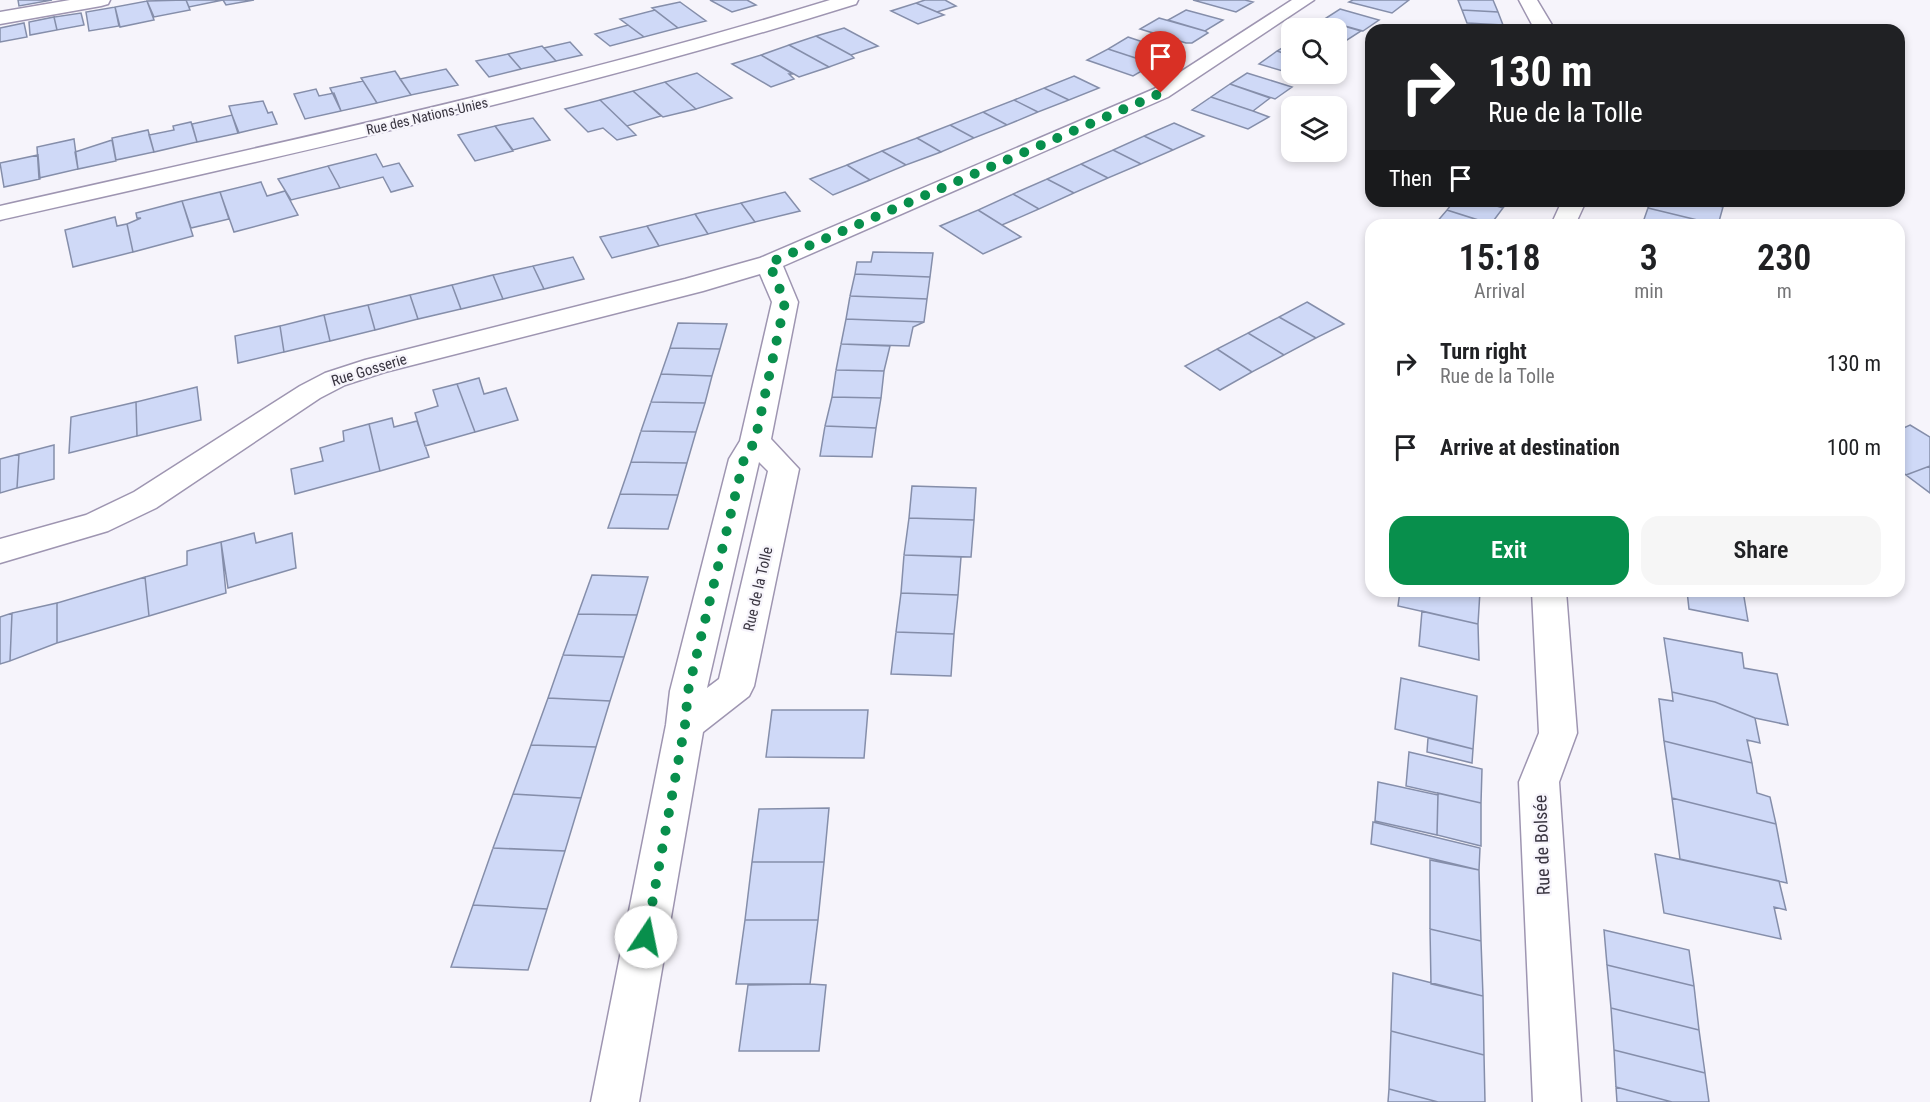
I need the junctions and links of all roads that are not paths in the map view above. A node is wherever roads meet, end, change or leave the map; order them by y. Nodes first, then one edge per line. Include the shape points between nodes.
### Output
1 (101, 0) edge
2 (849, 0) edge
3 (1305, 0) edge
4 (1528, 0) edge
5 (0, 18) edge
6 (1542, 24) edge
7 (0, 213) edge
8 (769, 263) junction
9 (755, 441) junction
10 (0, 551) edge
11 (1549, 597) edge
12 (685, 725) junction
13 (615, 1102) edge
14 (1557, 1102) edge

1 - 5 street
2 - 7 street, Rue des Nations-Unies via 507,97
3 - 8 street via 1161,93
4 - 6 street
8 - 9 street via 785,302
8 - 10 street, Rue Gosserie via 335,379 145,500 97,523
9 - 12 street via 744,459 688,691
9 - 12 street, Rue de la Tolle via 784,469 736,686
11 - 14 street, Rue de Bolsée via 1558,734 1539,782
12 - 13 street

